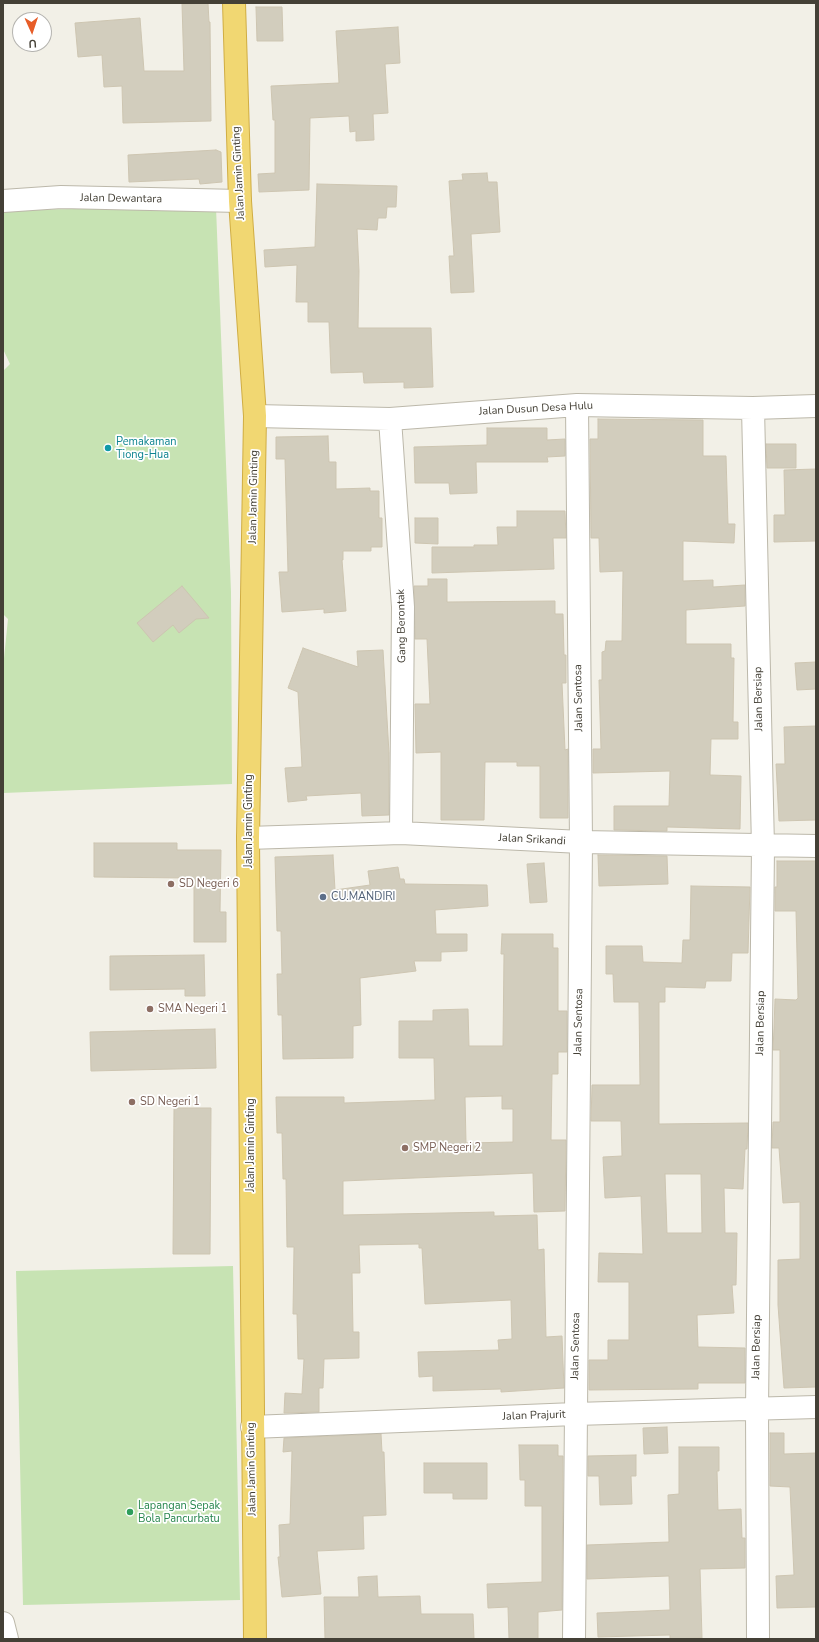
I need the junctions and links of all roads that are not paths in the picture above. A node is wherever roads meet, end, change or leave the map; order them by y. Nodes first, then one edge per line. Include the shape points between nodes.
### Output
1 (234, 3) edge
2 (3, 201) edge
3 (240, 201) junction
4 (577, 405) junction
5 (816, 406) edge
6 (753, 408) junction
7 (255, 416) junction
8 (390, 419) junction
9 (401, 833) junction
10 (248, 838) junction
11 (581, 842) junction
12 (763, 846) junction
13 (816, 846) edge
14 (816, 1407) edge
15 (757, 1409) junction
16 (575, 1414) junction
17 (252, 1427) junction
18 (3, 1623) edge
19 (7, 1639) edge
20 (255, 1639) edge
21 (574, 1639) edge
22 (758, 1639) edge

1 - 3 highway, Jalan Jamin Ginting
2 - 3 street, Jalan Dewantara via 61,197
3 - 7 highway, Jalan Jamin Ginting
4 - 6 street, Jalan Dusun Desa Hulu
4 - 8 street, Jalan Dusun Desa Hulu
4 - 11 street, Jalan Sentosa
5 - 6 street, Jalan Dusun Desa Hulu
6 - 12 street, Jalan Bersiap
7 - 8 street, Jalan Dusun Desa Hulu
7 - 10 highway, Jalan Jamin Ginting
8 - 9 street, Gang Berontak via 403,607
9 - 10 street, Jalan Srikandi
9 - 11 street, Jalan Srikandi
10 - 17 highway, Jalan Jamin Ginting
11 - 12 street, Jalan Srikandi
11 - 16 street, Jalan Sentosa
12 - 13 street, Jalan Srikandi
12 - 15 street, Jalan Bersiap
14 - 15 street, Jalan Prajurit
15 - 16 street, Jalan Prajurit
15 - 22 street, Jalan Bersiap
16 - 17 street, Jalan Prajurit
16 - 21 street, Jalan Sentosa
17 - 20 highway, Jalan Jamin Ginting
18 - 19 street

